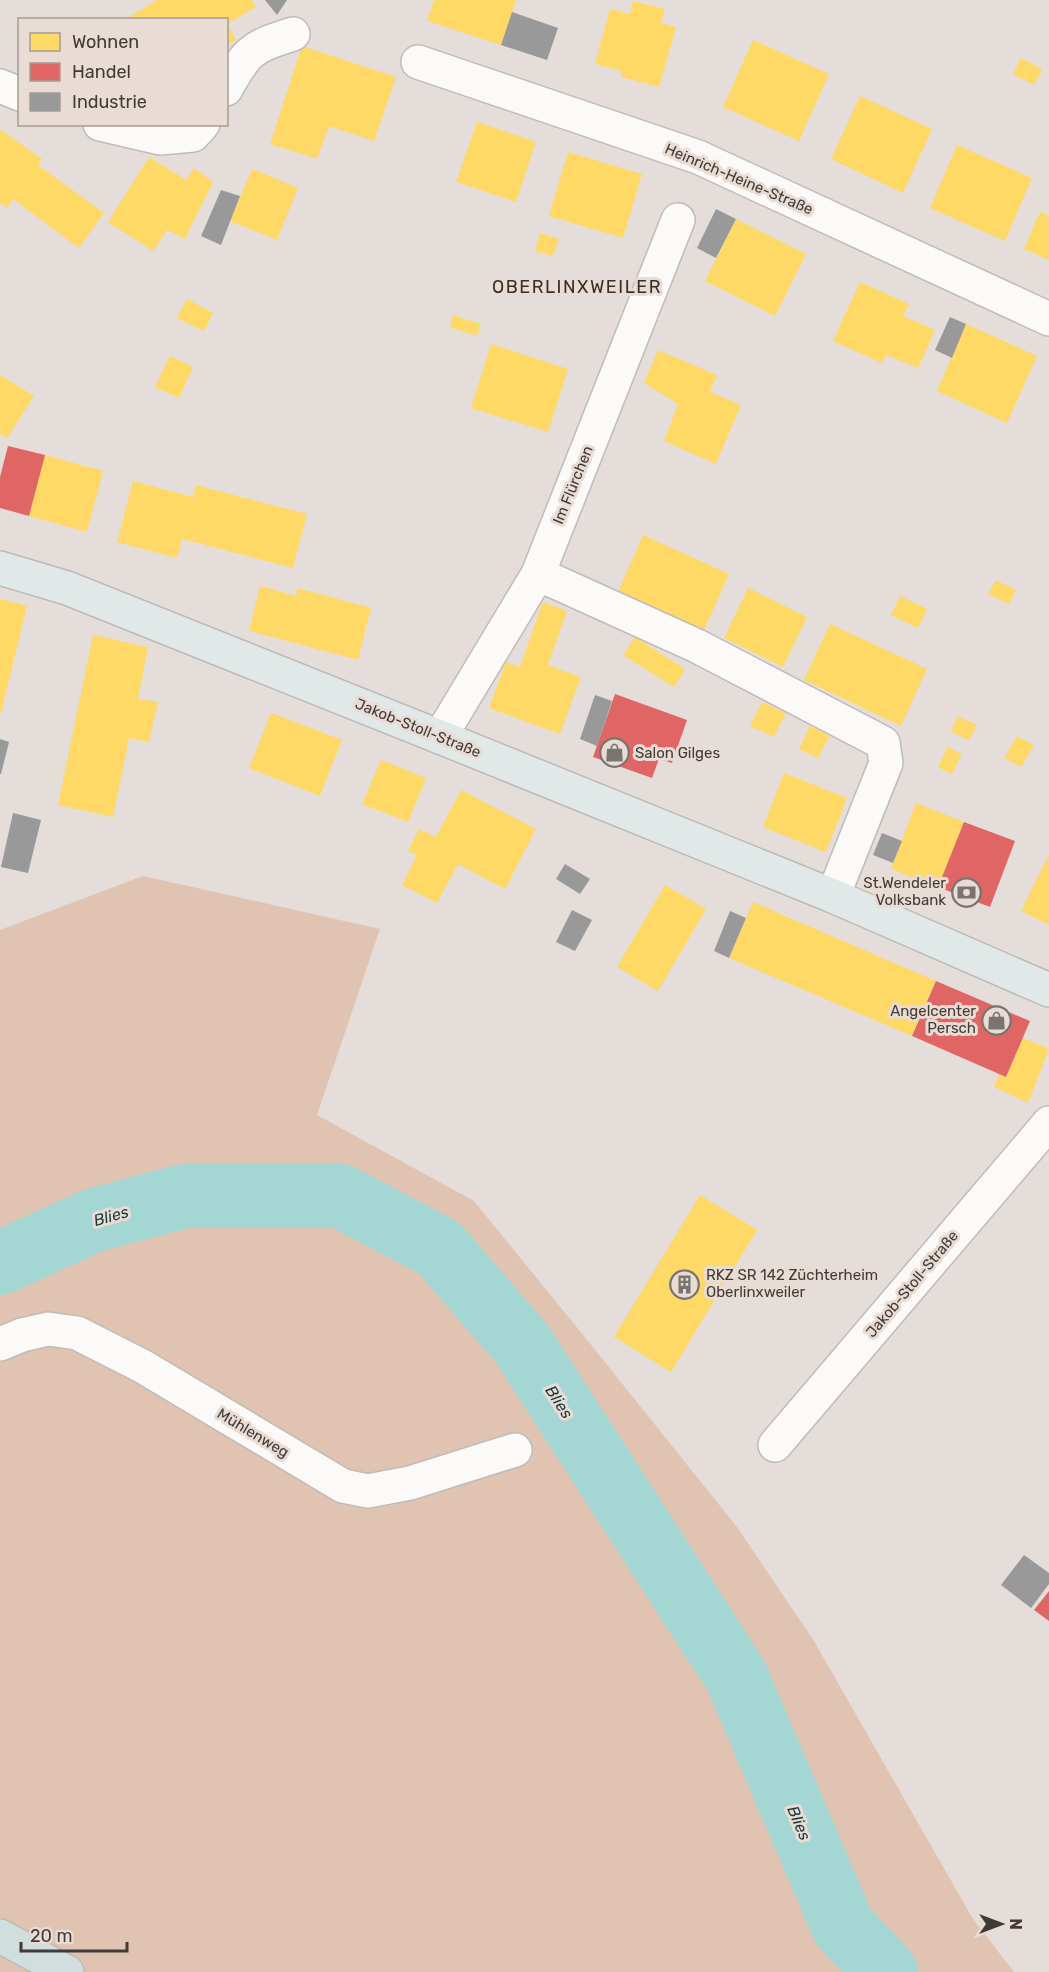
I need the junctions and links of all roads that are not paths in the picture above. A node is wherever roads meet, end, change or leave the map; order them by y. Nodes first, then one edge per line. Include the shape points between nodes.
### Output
1 (293, 34) dead end
2 (418, 62) dead end
3 (228, 85) edge
4 (0, 86) edge
5 (18, 93) edge
6 (109, 126) edge
7 (201, 126) edge
8 (678, 220) dead end
9 (1049, 320) edge
10 (0, 568) edge
11 (538, 574) junction
12 (440, 737) junction
13 (832, 896) junction
14 (1049, 990) edge
15 (1049, 1123) edge
16 (0, 1344) edge
17 (775, 1445) dead end
18 (515, 1450) dead end
19 (0, 1936) edge
20 (67, 1972) edge

1 - 3 street via 260,44 242,59
2 - 9 street, Heinrich-Heine-Straße via 698,158
4 - 5 street
6 - 7 street via 160,138 194,135
8 - 11 street, Im Flürchen
10 - 12 main road, Jakob-Stoll-Straße via 67,588
11 - 12 street, Im Flürchen
11 - 13 street via 697,646 882,743 886,763
12 - 13 main road, Jakob-Stoll-Straße
13 - 14 main road, Jakob-Stoll-Straße
15 - 17 street, Jakob-Stoll-Straße
16 - 18 street, Mühlenweg via 48,1329 77,1333 142,1366 343,1486 368,1491 410,1483
19 - 20 highway

